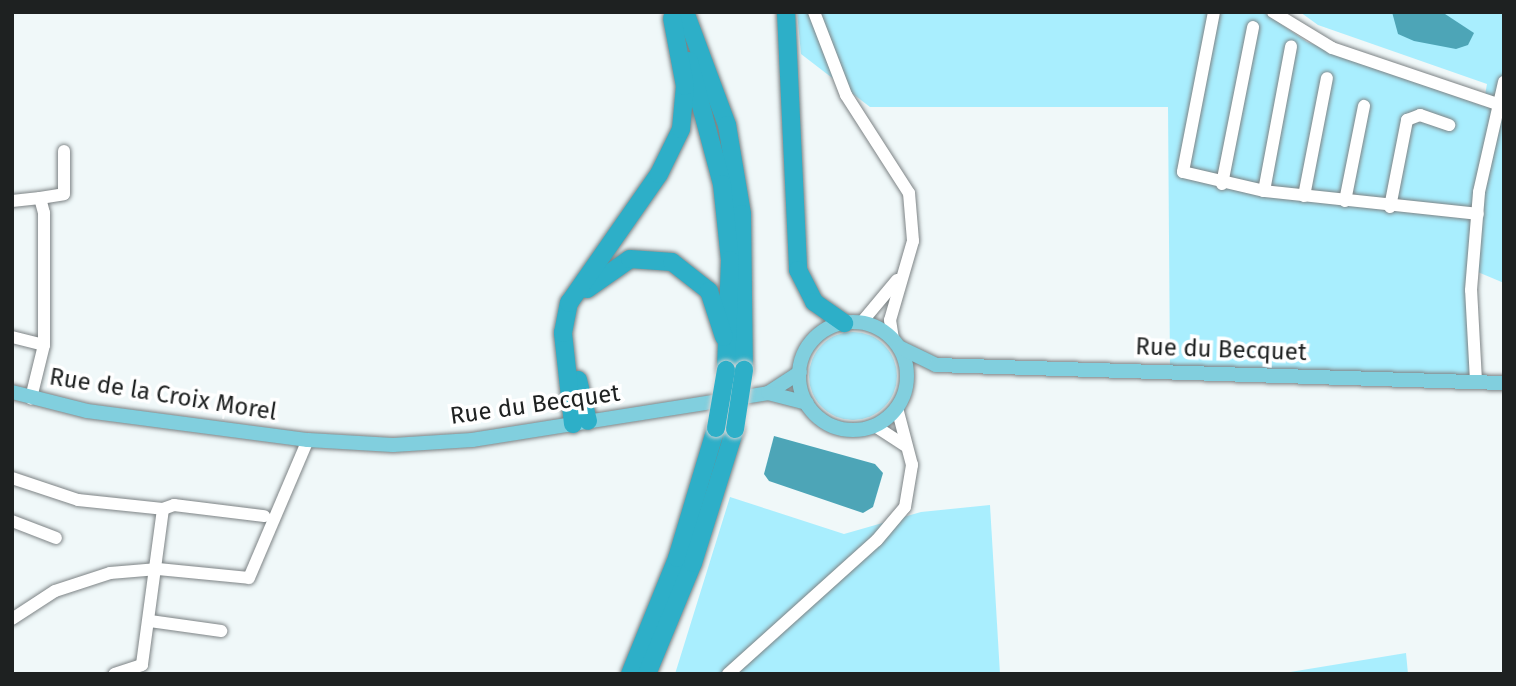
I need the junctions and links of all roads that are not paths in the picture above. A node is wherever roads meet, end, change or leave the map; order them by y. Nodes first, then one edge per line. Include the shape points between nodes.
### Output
1 (786, 12) edge
2 (814, 12) edge
3 (1214, 12) edge
4 (1273, 12) edge
5 (675, 14) edge
6 (1253, 27) dead end
7 (1291, 47) dead end
8 (1327, 78) dead end
9 (1504, 82) edge
10 (1497, 104) junction
11 (1364, 106) dead end
12 (1449, 125) dead end
13 (64, 151) dead end
14 (1222, 184) junction
15 (1264, 191) junction
16 (1304, 196) junction
17 (40, 198) junction
18 (12, 201) edge
19 (1345, 201) junction
20 (1390, 207) junction
21 (1478, 214) junction
22 (901, 274) junction
23 (853, 323) junction
24 (12, 337) edge
25 (896, 344) junction
26 (44, 345) junction
27 (727, 350) junction
28 (936, 365) junction
29 (735, 370) junction
30 (800, 372) junction
31 (907, 381) junction
32 (1476, 381) junction
33 (1504, 383) edge
34 (12, 392) edge
35 (768, 393) junction
36 (31, 398) junction
37 (807, 402) junction
38 (897, 408) junction
39 (580, 422) junction
40 (875, 426) junction
41 (308, 440) junction
42 (907, 446) junction
43 (12, 478) edge
44 (163, 509) junction
45 (264, 516) dead end
46 (12, 521) edge
47 (56, 538) dead end
48 (158, 569) junction
49 (12, 619) edge
50 (150, 621) junction
51 (221, 631) dead end
52 (114, 674) edge
53 (630, 674) edge
54 (647, 674) edge
55 (729, 674) edge

1 - 23 highway via 798,270 814,302
2 - 22 street via 846,95 909,193 913,241
3 - 14 street via 1183,164 1193,178
4 - 10 street via 1332,48
5 - 27 highway via 715,140 722,184 730,260
5 - 29 highway via 727,125 743,214
5 - 39 highway via 685,86 681,129 659,174 569,303 564,333
6 - 14 street
7 - 15 street
8 - 16 street
9 - 10 street
10 - 21 street
11 - 19 street
12 - 20 street via 1420,115 1406,120
13 - 17 street via 64,194
14 - 15 street
15 - 16 street
16 - 19 street
17 - 18 street
17 - 26 street via 44,212
19 - 20 street
20 - 21 street
21 - 32 street via 1471,290
22 - 23 street
22 - 25 street via 890,320
23 - 25 main road
23 - 30 main road via 819,335
24 - 26 street
25 - 28 main road, Rue du Becquet
25 - 31 main road
26 - 36 street
27 - 29 highway
27 - 39 highway via 709,291 687,269 652,257 612,267 592,283 573,321
28 - 31 main road
28 - 32 main road, Rue du Becquet
29 - 53 highway, bridge via 677,558
29 - 54 highway, bridge via 735,429 693,563
30 - 35 main road, Rue du Becquet
30 - 37 main road
31 - 38 main road
32 - 33 main road, Rue du Becquet
34 - 36 main road, Rue de la Croix Morel
35 - 37 main road, Rue du Becquet
35 - 39 main road, Rue du Becquet
36 - 41 main road, Rue de la Croix Morel
37 - 40 main road via 834,427
38 - 40 main road
38 - 42 street
39 - 41 main road, Rue du Becquet via 445,442
40 - 42 street
41 - 48 street via 249,578
42 - 55 street via 910,485 891,527
43 - 44 street via 78,500
44 - 45 street via 182,506
44 - 48 street
46 - 47 street
48 - 49 street via 88,578
48 - 50 street
50 - 51 street
50 - 52 street via 142,665

